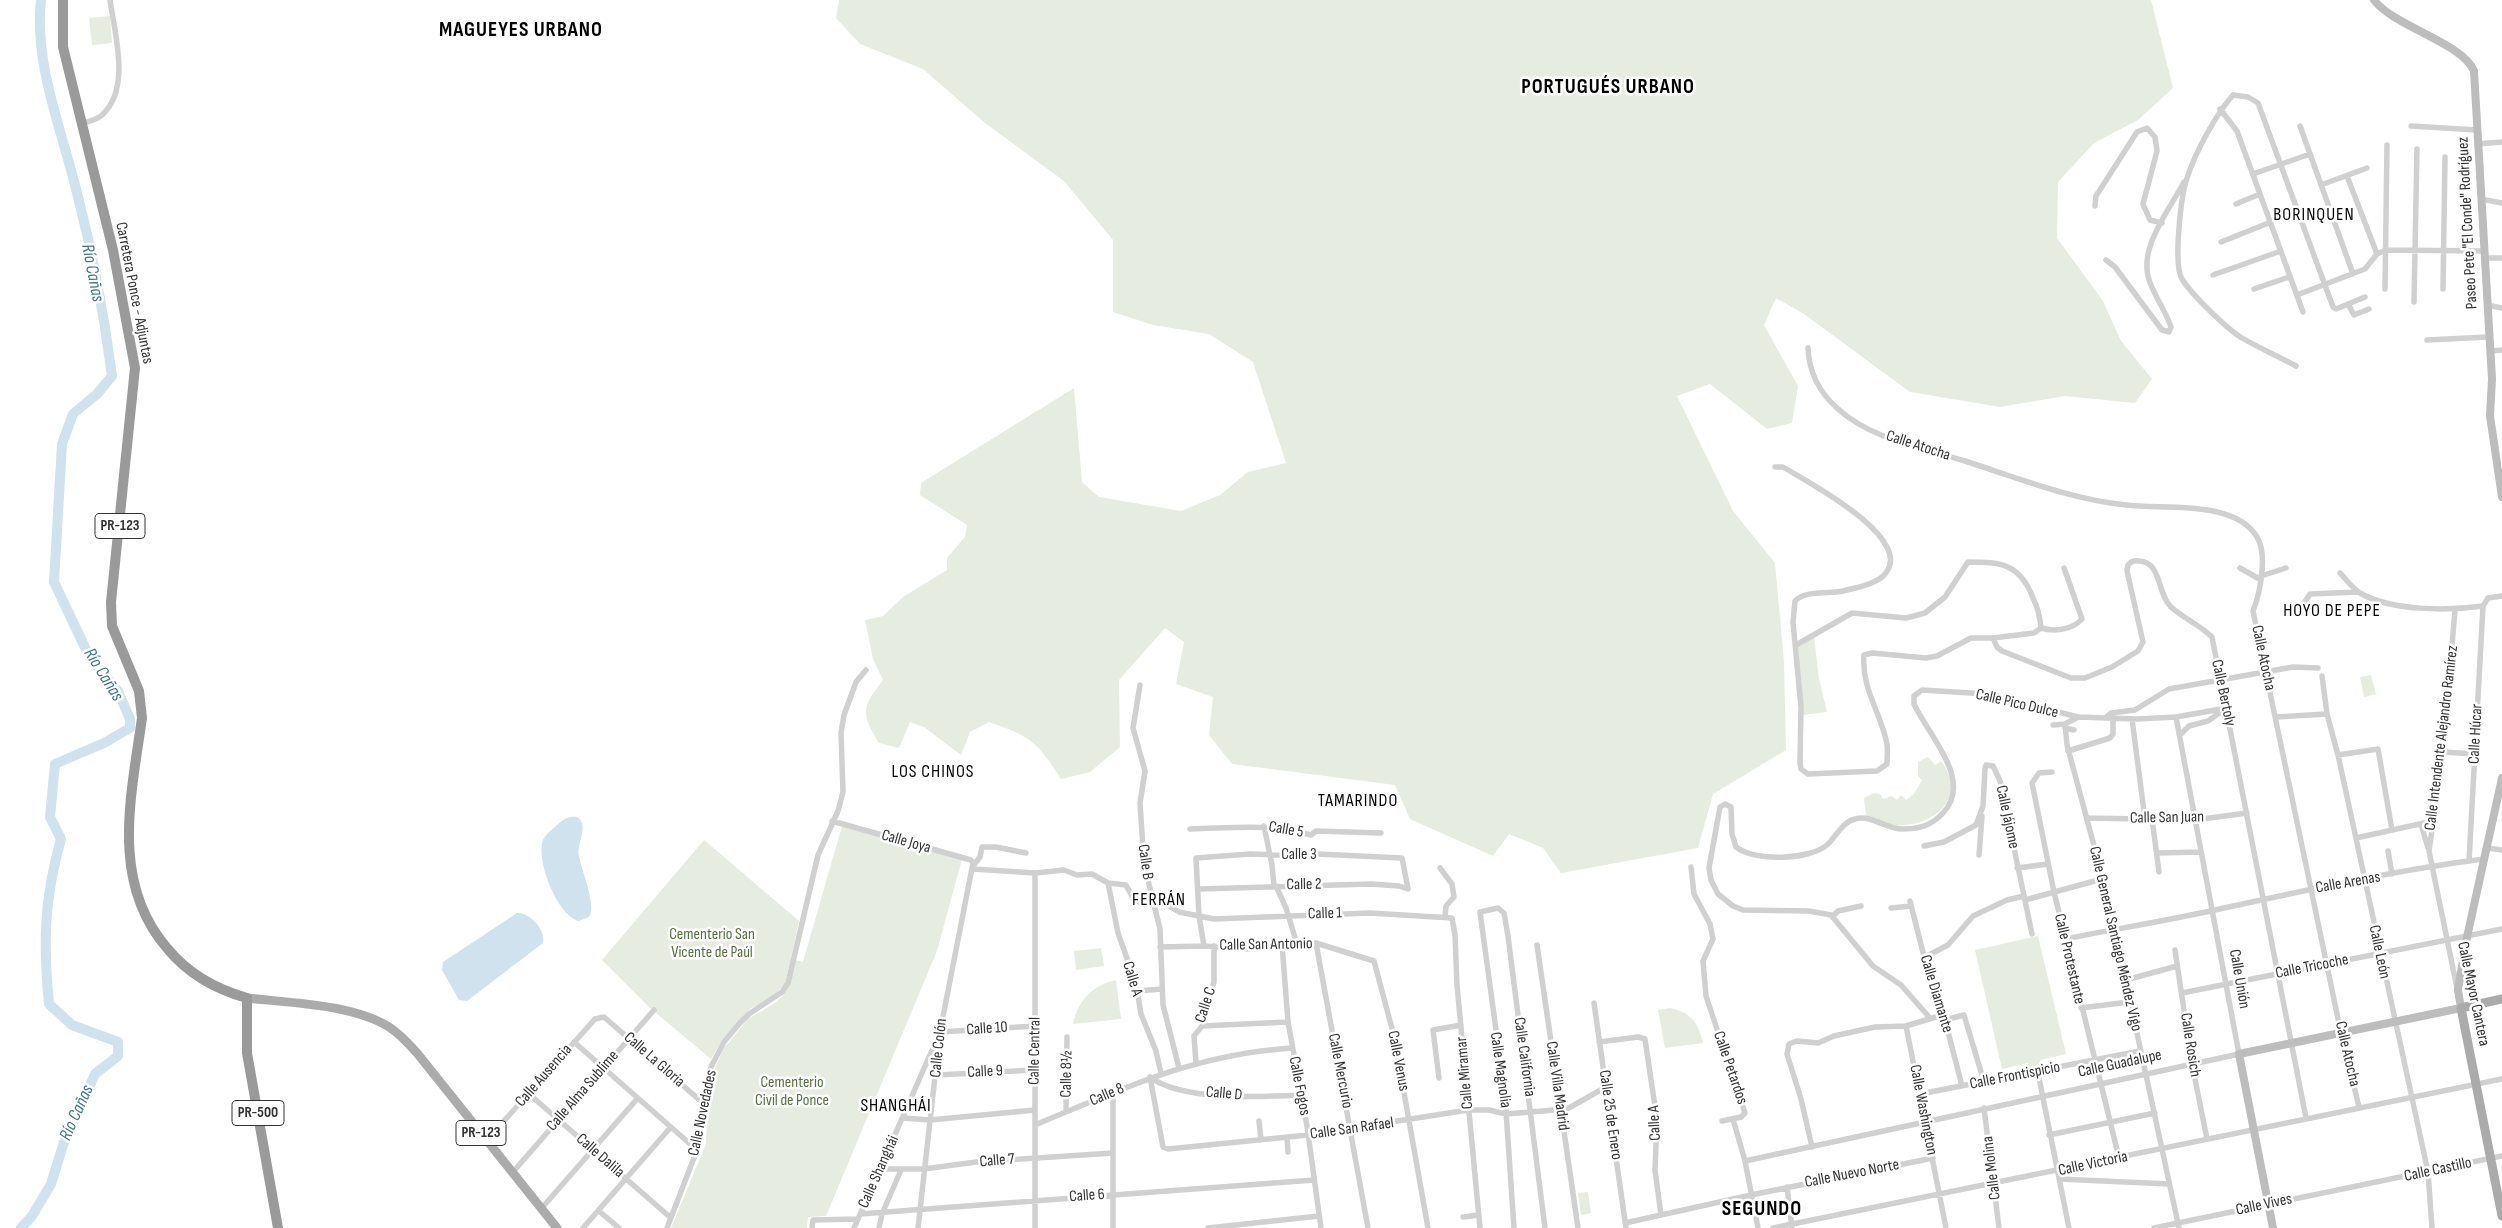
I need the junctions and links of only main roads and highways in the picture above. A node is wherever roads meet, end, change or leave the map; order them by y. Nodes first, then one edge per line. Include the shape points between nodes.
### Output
1 (63, 0) edge
2 (247, 998) junction
3 (2502, 999) edge
4 (2461, 1008) joint
5 (2502, 1216) edge
6 (278, 1228) edge
7 (557, 1228) edge

1 - 2 highway, Carretera Ponce - Adjuntas / PR-123 via 63,47 112,248 135,368 111,602 112,626 141,702 142,718 128,819 129,867 147,921 175,958 208,983
2 - 6 highway, PR-500 / PR-500 via 247,1053
2 - 7 main road, Carretera Ponce - Adjuntas / PR-123 via 326,1008 369,1017 391,1028 404,1039
3 - 4 main road, Calle Guadalupe
4 - 5 main road, Calle Mayor Cantera

